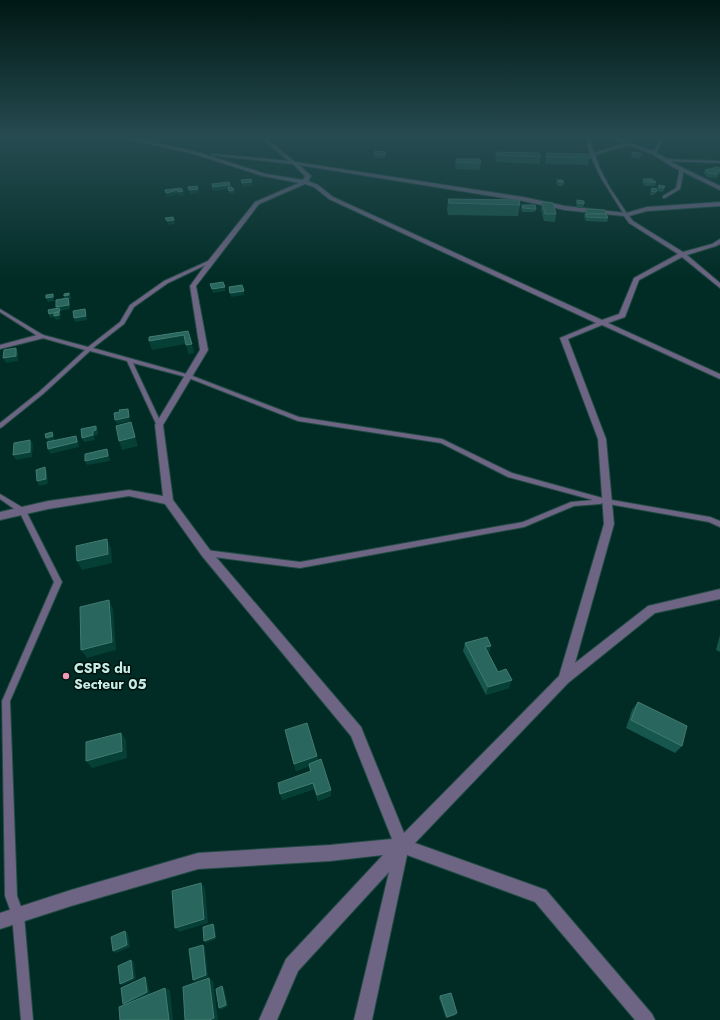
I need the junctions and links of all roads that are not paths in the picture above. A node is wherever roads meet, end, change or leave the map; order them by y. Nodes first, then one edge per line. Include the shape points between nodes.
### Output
1 (297, 186) edge
2 (315, 186) edge
3 (437, 186) edge
4 (606, 186) edge
5 (679, 186) edge
6 (664, 197) dead end
7 (720, 204) edge
8 (626, 215) junction
9 (720, 241) edge
10 (682, 254) junction
11 (210, 262) junction
12 (720, 286) edge
13 (0, 310) edge
14 (602, 323) junction
15 (41, 336) junction
16 (0, 347) edge
17 (89, 349) junction
18 (129, 360) junction
19 (188, 376) junction
20 (720, 377) edge
21 (159, 425) junction
22 (0, 426) edge
23 (0, 496) edge
24 (168, 501) junction
25 (606, 501) junction
26 (23, 511) junction
27 (0, 516) edge
28 (720, 524) edge
29 (206, 553) junction
30 (720, 594) edge
31 (564, 679) junction
32 (402, 846) junction
33 (18, 915) junction
34 (0, 921) edge
35 (27, 1020) edge
36 (268, 1020) edge
37 (363, 1020) edge
38 (646, 1020) edge

1 - 11 street via 257,203
2 - 14 street via 331,198
3 - 8 street via 565,208
4 - 8 lane
5 - 6 lane via 678,189
7 - 8 street via 646,210
8 - 10 street via 631,222
9 - 10 street
10 - 12 street
10 - 14 street via 636,279 622,315
11 - 17 lane via 166,282 132,306 122,323
11 - 19 street via 193,286 204,350
13 - 15 lane
14 - 20 street
14 - 25 street via 564,338 602,439
15 - 16 street
15 - 17 lane
17 - 18 lane
17 - 22 lane
18 - 19 lane
18 - 21 lane
19 - 21 street
19 - 25 lane via 298,418 442,441 510,475
21 - 24 street
23 - 26 lane
24 - 26 street via 129,493
24 - 29 street
25 - 28 lane
25 - 29 lane via 573,504 524,524 300,565
25 - 31 street via 609,524
26 - 27 street
26 - 33 lane via 58,582 6,702 11,896
29 - 32 street via 356,732
30 - 31 street via 652,609
31 - 32 street
32 - 33 street via 330,854 198,861
32 - 36 street via 292,965
32 - 37 street
32 - 38 street via 540,896
33 - 34 street
33 - 35 lane

